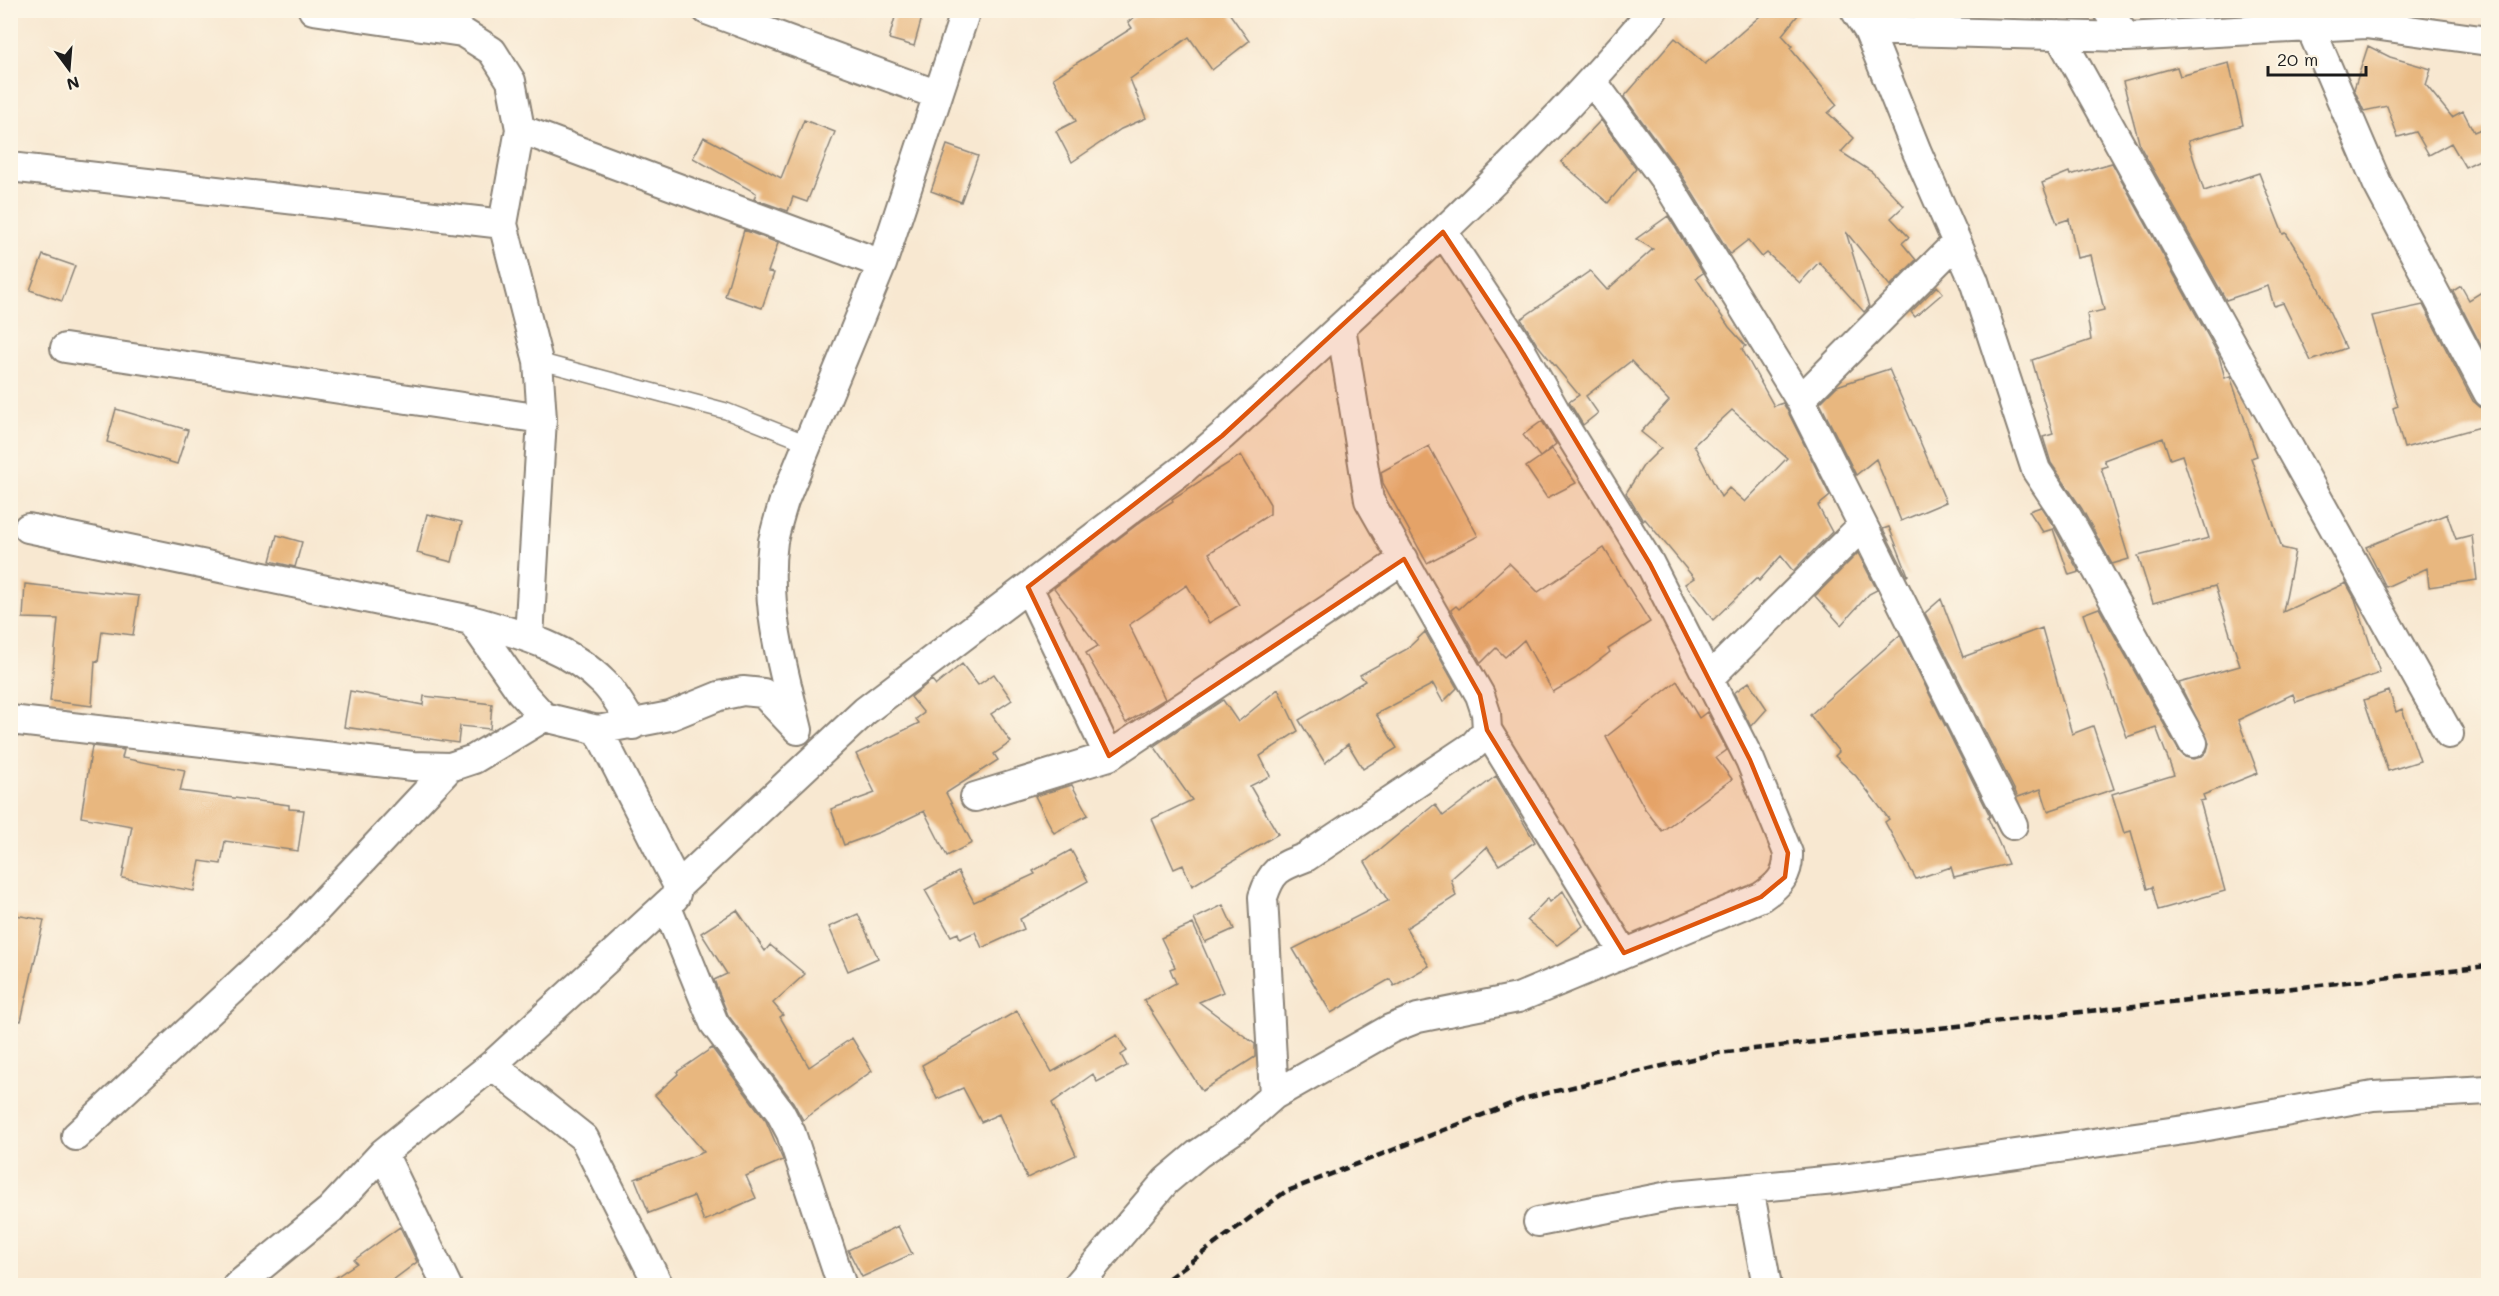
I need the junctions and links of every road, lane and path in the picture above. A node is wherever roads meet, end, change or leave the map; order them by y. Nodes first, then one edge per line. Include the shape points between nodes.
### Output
1 (313, 10) edge
2 (707, 10) edge
3 (966, 10) edge
4 (1653, 10) edge
5 (2107, 10) edge
6 (2362, 17) edge
7 (1861, 20) edge
8 (2311, 29) junction
9 (2059, 35) junction
10 (2126, 37) junction
11 (2488, 41) edge
12 (1593, 82) junction
13 (938, 95) junction
14 (520, 129) junction
15 (10, 166) edge
16 (504, 224) junction
17 (1443, 232) junction
18 (1956, 243) junction
19 (882, 264) junction
20 (1341, 327) junction
21 (65, 348) dead end
22 (538, 361) junction
23 (2488, 393) edge
24 (1800, 400) junction
25 (542, 419) junction
26 (807, 443) junction
27 (1861, 527) junction
28 (28, 528) dead end
29 (1404, 559) junction
30 (1028, 587) junction
31 (471, 620) junction
32 (529, 637) junction
33 (1708, 679) junction
34 (544, 717) junction
35 (10, 720) edge
36 (633, 725) junction
37 (845, 729) junction
38 (598, 730) junction
39 (798, 730) junction
40 (1487, 730) junction
41 (2449, 734) dead end
42 (2193, 743) dead end
43 (1109, 756) junction
44 (450, 767) junction
45 (975, 797) dead end
46 (2013, 825) dead end
47 (672, 895) junction
48 (1624, 953) junction
49 (492, 1065) junction
50 (2488, 1090) edge
51 (1274, 1095) junction
52 (76, 1136) dead end
53 (383, 1153) junction
54 (1749, 1188) junction
55 (1538, 1222) dead end
56 (237, 1286) edge
57 (447, 1286) edge
58 (659, 1286) edge
59 (842, 1286) edge
60 (1077, 1286) edge
61 (1767, 1286) edge

1 - 14 street via 462,32 492,51 511,81
2 - 13 street
3 - 13 street
4 - 12 street
5 - 10 street
6 - 8 street
6 - 11 street
7 - 9 street
7 - 18 street
8 - 10 street
8 - 23 street via 2377,183
9 - 10 street
9 - 41 street
12 - 17 street
12 - 24 street via 1665,180
13 - 19 street
14 - 16 street
14 - 19 street
15 - 16 street
16 - 22 street
17 - 20 street
17 - 33 street via 1518,345 1650,564
18 - 24 street
18 - 42 street via 1974,281 2036,470 2068,518
19 - 26 street
20 - 29 street via 1369,500
20 - 30 street via 1186,467
21 - 25 street
22 - 25 street
22 - 26 lane via 726,411
24 - 27 street
25 - 32 street
26 - 39 street via 773,542 777,642
27 - 33 street
27 - 46 street
28 - 31 street
29 - 40 street via 1480,694
29 - 43 street
30 - 37 street
30 - 43 street
31 - 32 street
31 - 34 street via 521,692
32 - 36 street via 574,657 605,684
33 - 48 street via 1750,760 1788,853 1785,877 1761,897
34 - 38 street
34 - 44 street via 474,759
35 - 44 street
36 - 38 street
36 - 39 street via 743,690 763,693
37 - 39 street
37 - 47 street
38 - 47 street
40 - 48 street
40 - 51 street via 1474,745 1306,857 1279,867 1269,879 1263,897
43 - 45 street
44 - 52 street via 298,929
47 - 49 street
47 - 59 street via 714,1023 780,1112 791,1133
48 - 51 street via 1518,998 1418,1018 1390,1029
49 - 53 street
49 - 58 street via 584,1138
50 - 54 street via 2373,1096 2191,1129 1835,1180
51 - 60 street via 1166,1181
53 - 56 street via 330,1210
53 - 57 street
54 - 55 street via 1674,1195
54 - 61 street

